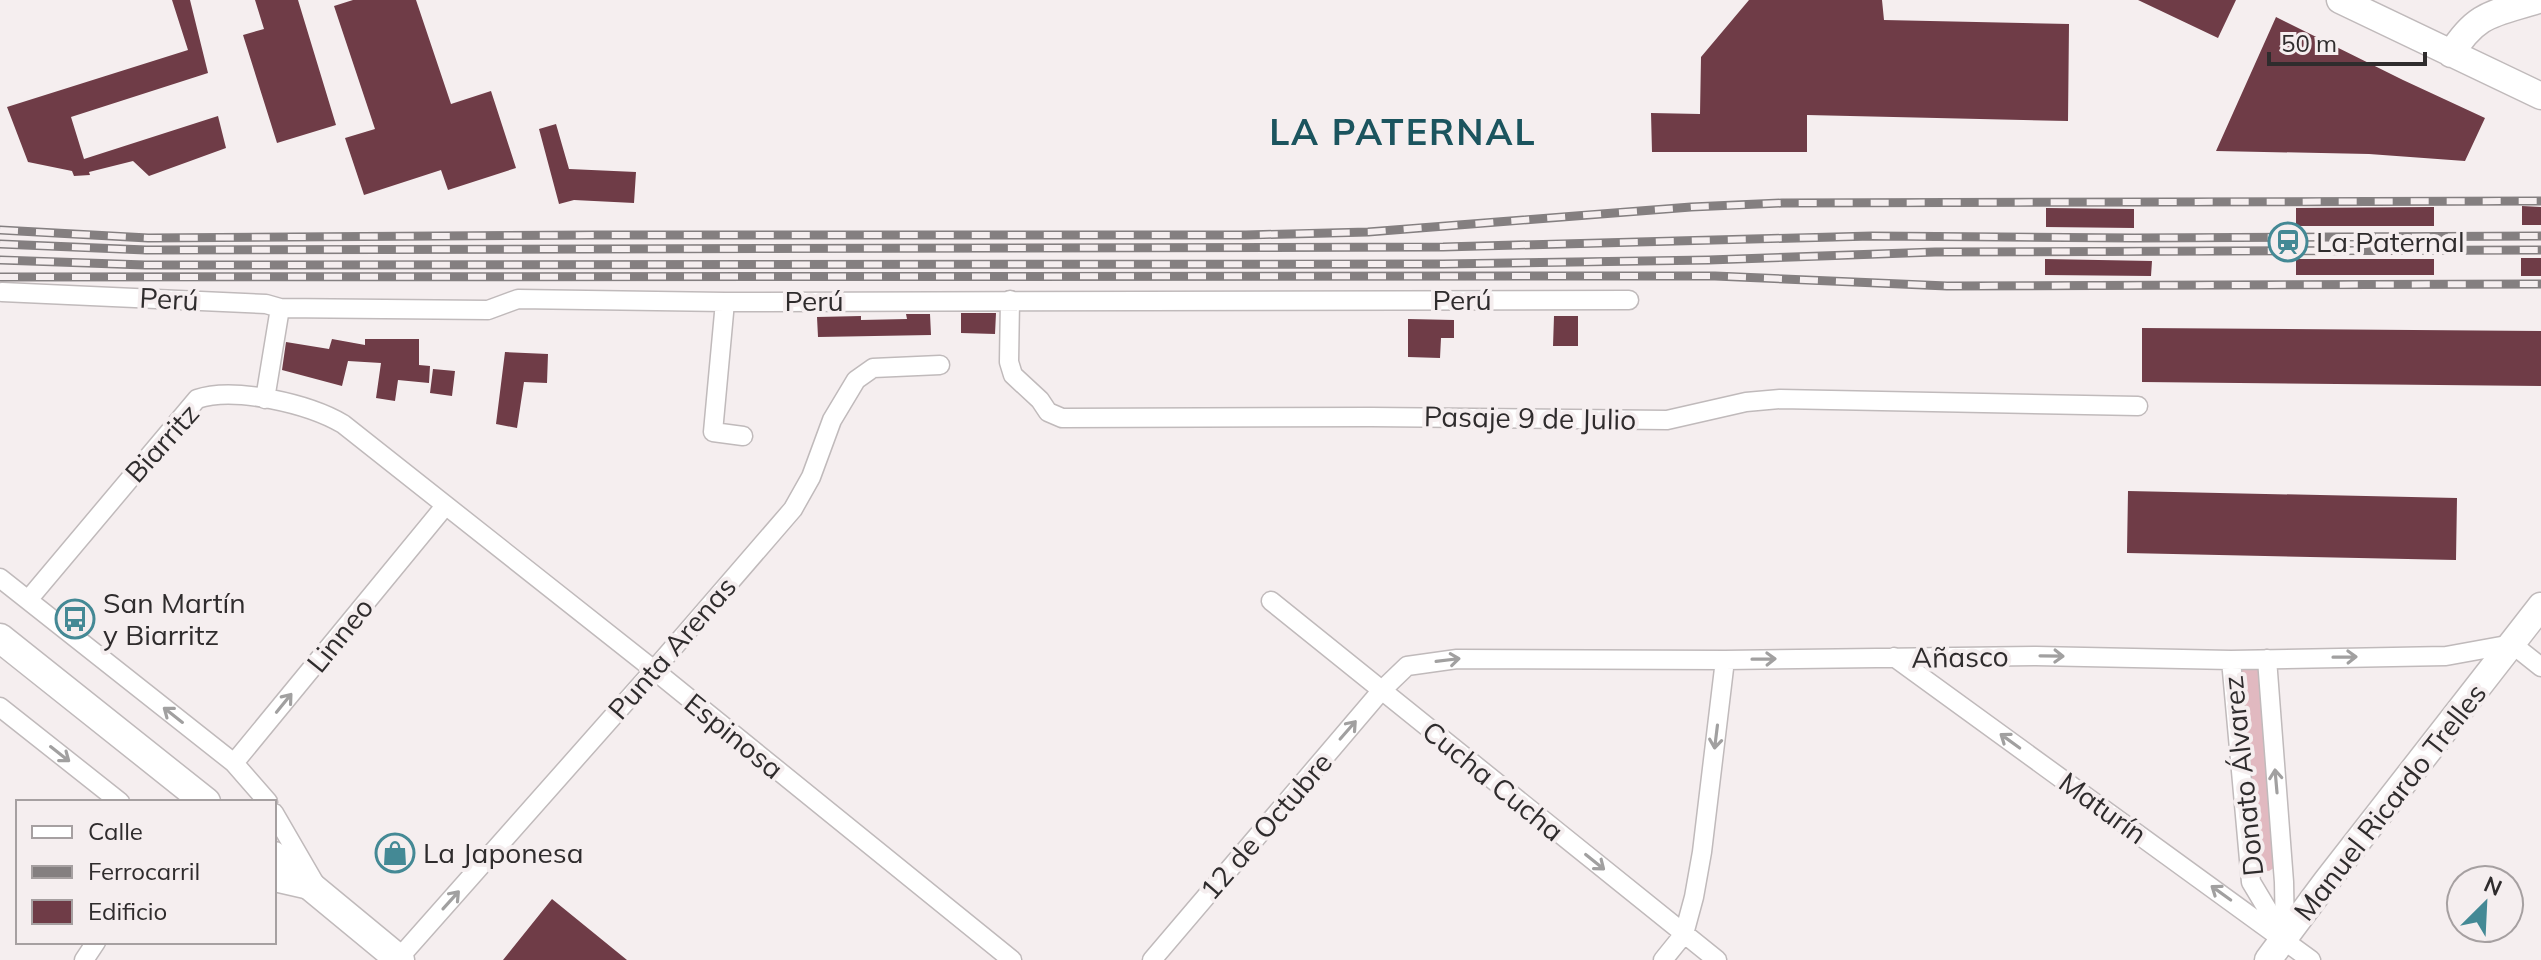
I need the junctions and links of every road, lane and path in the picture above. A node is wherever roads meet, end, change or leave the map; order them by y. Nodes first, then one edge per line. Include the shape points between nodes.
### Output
1 (2340, 0) edge
2 (2538, 0) edge
3 (2451, 54) junction
4 (2541, 96) edge
5 (2, 292) dead end
6 (1010, 300) junction
7 (1629, 300) dead end
8 (725, 302) junction
9 (280, 308) junction
10 (940, 365) dead end
11 (265, 399) junction
12 (2138, 406) dead end
13 (343, 424) joint
14 (743, 436) dead end
15 (445, 506) junction
16 (0, 578) edge
17 (28, 600) junction
18 (1271, 601) dead end
19 (2541, 606) edge
20 (0, 638) edge
21 (2512, 644) junction
22 (1894, 657) junction
23 (2267, 659) junction
24 (1725, 660) junction
25 (2231, 660) junction
26 (2541, 667) edge
27 (654, 670) junction
28 (1381, 691) junction
29 (0, 707) edge
30 (234, 763) junction
31 (117, 800) edge
32 (203, 800) edge
33 (266, 800) edge
34 (276, 817) edge
35 (276, 858) edge
36 (276, 882) edge
37 (319, 892) junction
38 (1684, 934) junction
39 (2285, 939) junction
40 (403, 959) edge
41 (1012, 960) edge
42 (1152, 960) edge
43 (1663, 960) edge
44 (1717, 960) edge
45 (2268, 960) edge
46 (2311, 960) edge

1 - 3 main road
2 - 3 main road via 2480,19
3 - 4 main road
5 - 9 street, Perú
6 - 7 street, Perú
6 - 8 street, Perú
6 - 12 street, Pasaje 9 de Julio via 1013,375 1048,412 1062,418 1667,420 1780,399
8 - 9 street, Perú via 518,299 488,310
8 - 14 street via 713,432
9 - 11 street
10 - 27 street, Punta Arenas via 873,368 856,380 832,420 793,509
11 - 13 street, Biarritz via 325,413
11 - 17 street, Biarritz via 227,393 197,399
13 - 15 street, Espinosa
15 - 27 street, Espinosa
30 -> 15 street, Linneo
16 - 17 street
30 -> 17 street
18 - 28 street, Cucha Cucha
19 - 21 main road, Manuel Ricardo Trelles
20 - 32 main road
23 -> 21 street, Añasco via 2446,656
21 - 26 street
21 - 39 main road, Manuel Ricardo Trelles
24 -> 22 street, Añasco
22 -> 25 street, Añasco
39 -> 22 street, Maturín
23 - 25 street, Añasco
39 -> 23 street, Donato Álvarez
28 -> 24 street, Añasco via 1407,666 1457,659
24 -> 38 street via 1702,852
25 - 39 street, Donato Álvarez via 2251,882
40 -> 27 street, Punta Arenas
27 - 41 street, Espinosa
28 -> 38 street, Cucha Cucha
42 -> 28 street, 12 de Octubre
29 -> 31 street
30 - 33 street
34 - 37 street
35 - 37 main road
36 - 37 street
37 - 40 main road
38 - 43 street
38 - 44 street, Cucha Cucha
39 - 45 main road, Manuel Ricardo Trelles
39 - 46 street, Maturín

